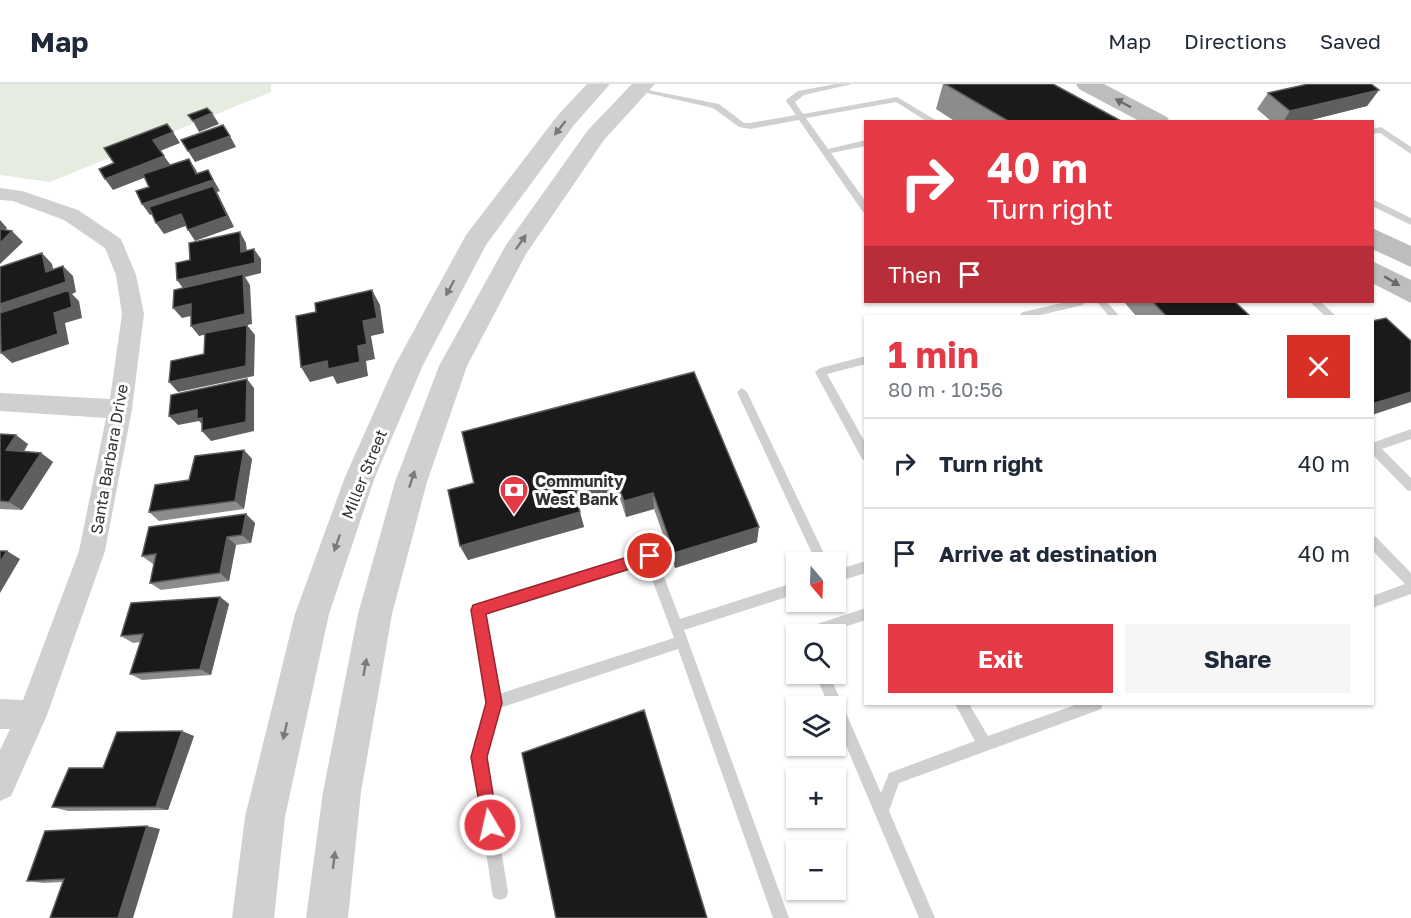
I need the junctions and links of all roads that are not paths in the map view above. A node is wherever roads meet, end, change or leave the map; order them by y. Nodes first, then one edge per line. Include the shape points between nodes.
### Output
1 (599, 84) edge
2 (848, 84) edge
3 (1095, 86) edge
4 (641, 87) edge
5 (802, 117) junction
6 (932, 120) edge
7 (1155, 120) edge
8 (1374, 132) edge
9 (864, 143) edge
10 (1411, 151) edge
11 (825, 152) junction
12 (864, 187) edge
13 (852, 190) junction
14 (0, 194) edge
15 (1374, 203) edge
16 (864, 207) edge
17 (1411, 222) edge
18 (1374, 238) edge
19 (1411, 258) edge
20 (1374, 271) edge
21 (1411, 293) edge
22 (1074, 303) edge
23 (1103, 303) edge
24 (1316, 303) edge
25 (1027, 315) edge
26 (1113, 315) edge
27 (1330, 315) edge
28 (864, 361) edge
29 (742, 393) dead end
30 (0, 402) edge
31 (120, 409) junction
32 (1411, 434) edge
33 (1374, 448) edge
34 (1374, 449) edge
35 (864, 452) edge
36 (1411, 486) edge
37 (1374, 543) edge
38 (817, 552) edge
39 (864, 568) edge
40 (846, 573) edge
41 (1411, 582) edge
42 (1411, 588) edge
43 (786, 591) edge
44 (1374, 601) edge
45 (864, 615) edge
46 (834, 624) edge
47 (676, 626) junction
48 (681, 642) junction
49 (826, 684) edge
50 (494, 703) junction
51 (963, 705) edge
52 (1075, 707) edge
53 (0, 714) edge
54 (32, 715) junction
55 (985, 745) junction
56 (0, 785) edge
57 (881, 811) junction
58 (500, 892) dead end
59 (253, 918) edge
60 (327, 918) edge
61 (781, 918) edge
62 (927, 918) edge

1 -> 59 street, Miller Street via 560,128 475,241 409,365 360,477 312,614 266,817
2 - 5 lane via 794,97 790,101
7 -> 3 main road
4 - 5 lane via 716,106 742,125
60 -> 4 street via 342,792 375,614 411,482 453,366 515,251 596,135
5 - 6 lane via 897,99
5 - 11 lane
8 - 10 lane via 1381,130
9 - 11 lane
11 - 13 lane
12 - 13 lane
13 - 16 lane
14 - 31 street, Santa Barbara Drive via 15,195 71,214 114,244 126,275 133,314
15 - 17 lane
18 - 19 main road
20 -> 21 main road
22 - 25 lane
23 - 26 lane
24 - 27 lane
28 - 35 lane via 820,372
29 - 38 lane
30 - 31 street
31 - 54 street, Santa Barbara Drive via 92,551
32 - 33 lane
34 - 36 lane
37 - 41 lane
39 - 40 lane
42 - 44 lane
43 - 47 lane
45 - 46 lane
47 - 48 lane
47 - 50 lane via 650,556 478,610
48 - 50 lane
48 - 61 lane
49 - 57 lane
50 - 58 lane via 479,757
51 - 55 lane
52 - 55 lane
53 - 54 street
54 - 56 street, Santa Barbara Drive
55 - 57 lane via 894,778
57 - 62 lane

